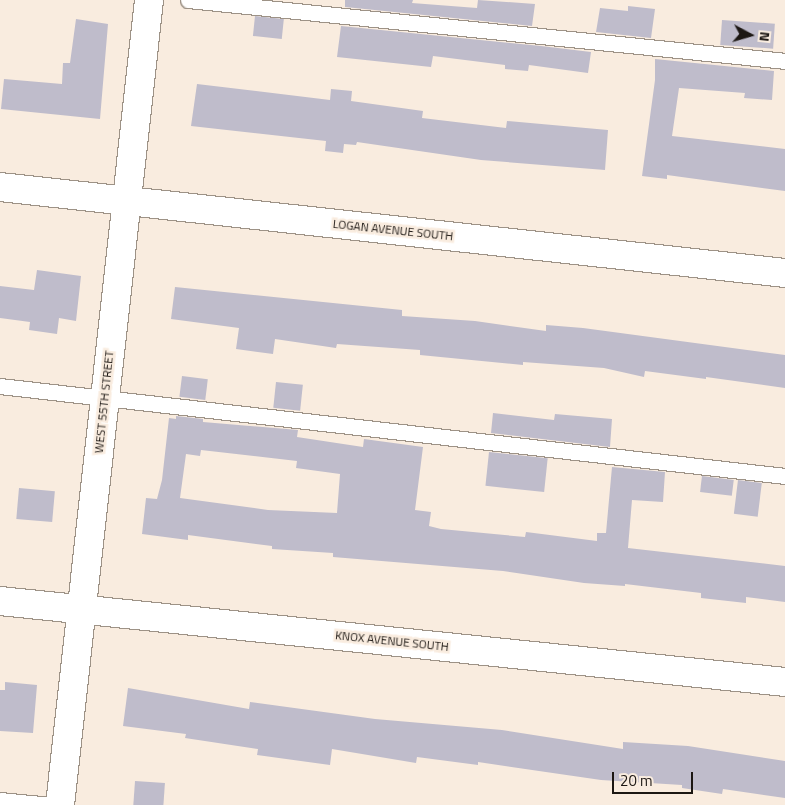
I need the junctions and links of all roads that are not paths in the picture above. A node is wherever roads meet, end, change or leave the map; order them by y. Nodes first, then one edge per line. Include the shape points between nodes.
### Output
1 (149, 0) edge
2 (188, 0) edge
3 (785, 61) edge
4 (0, 187) edge
5 (126, 200) junction
6 (785, 273) edge
7 (0, 386) edge
8 (104, 397) junction
9 (785, 476) edge
10 (0, 601) edge
11 (81, 609) junction
12 (785, 682) edge
13 (0, 800) edge
14 (51, 805) edge
15 (60, 805) edge

1 - 5 street, WEST 55TH STREET
2 - 3 lane
4 - 5 street, LOGAN AVENUE SOUTH
5 - 6 street, LOGAN AVENUE SOUTH
5 - 8 street, WEST 55TH STREET
7 - 8 lane
8 - 9 lane
8 - 11 street, WEST 55TH STREET
10 - 11 street, KNOX AVENUE SOUTH
11 - 12 street, KNOX AVENUE SOUTH
11 - 15 street, WEST 55TH STREET
13 - 14 lane

